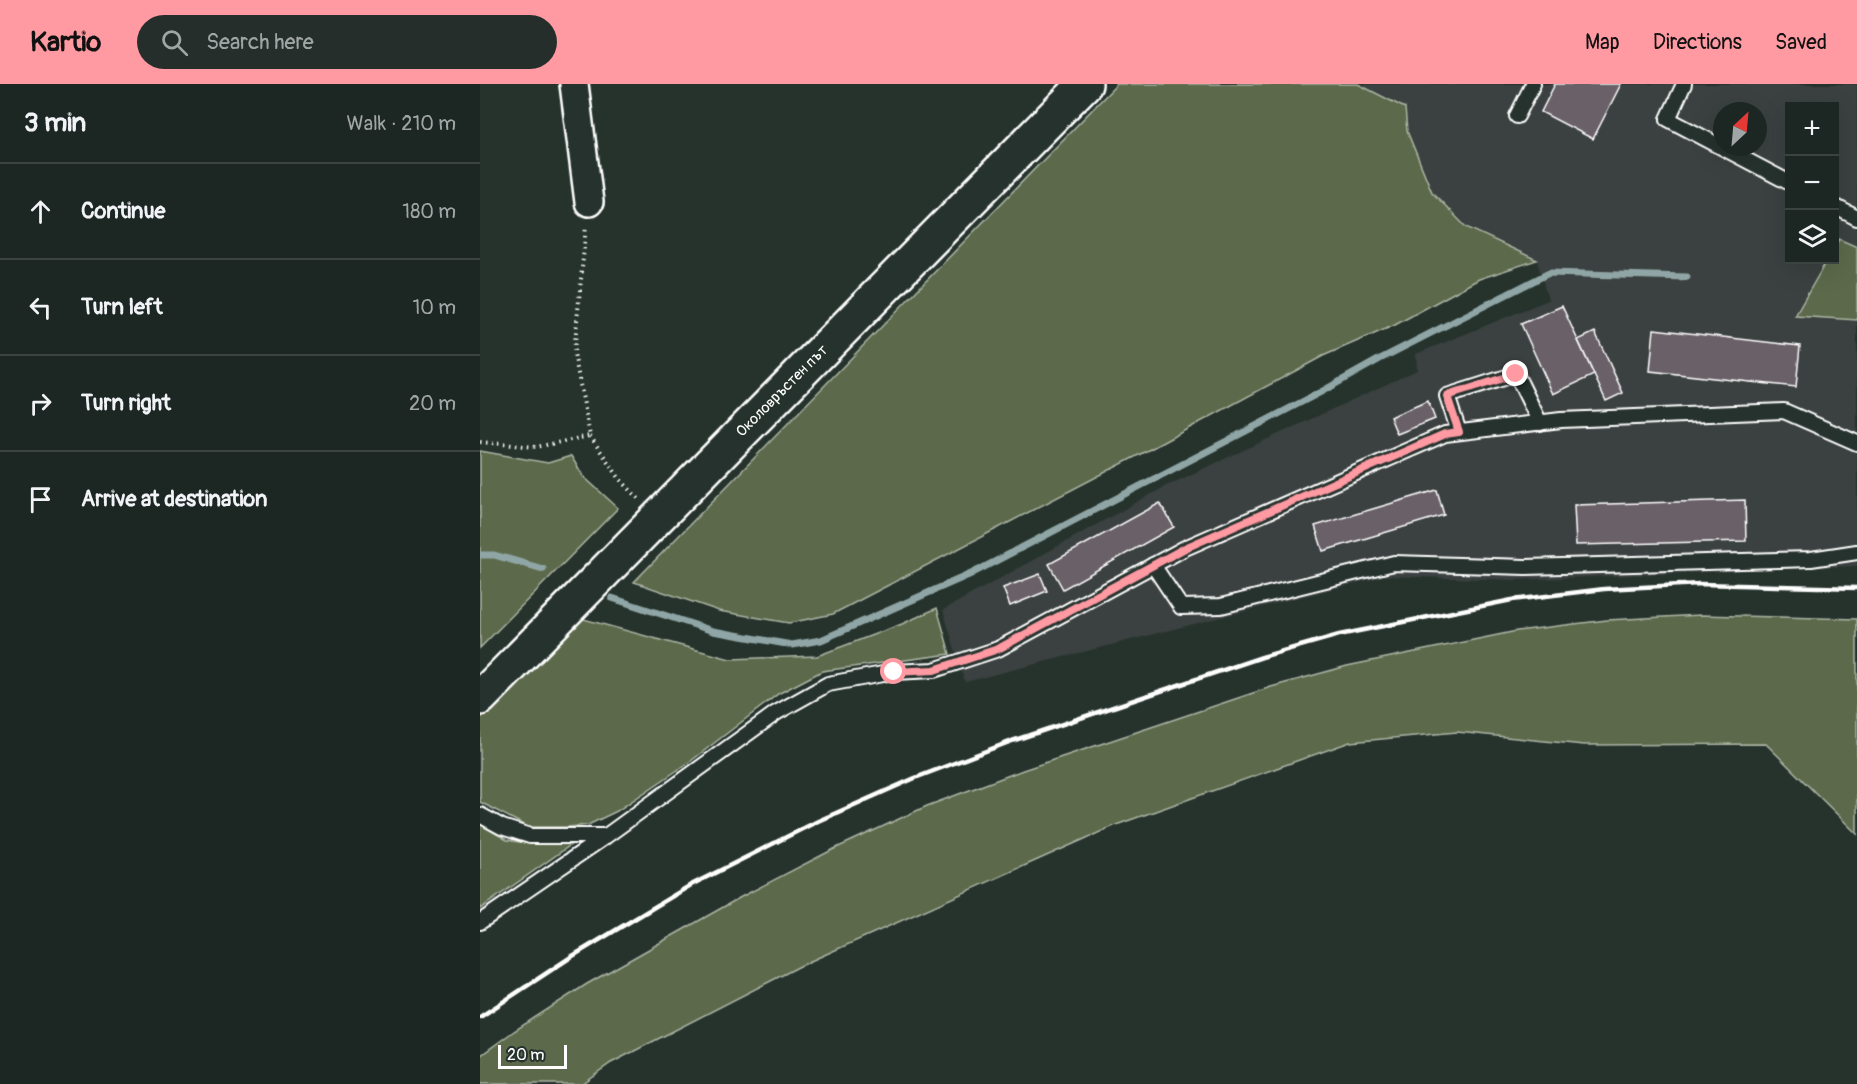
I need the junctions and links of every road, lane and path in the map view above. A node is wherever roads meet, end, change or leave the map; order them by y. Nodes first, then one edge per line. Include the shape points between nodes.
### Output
1 (574, 84) edge
2 (1085, 84) edge
3 (1684, 84) edge
4 (1529, 85) edge
5 (1517, 116) dead end
6 (1785, 180) edge
7 (589, 202) joint
8 (1839, 209) edge
9 (1857, 218) edge
10 (1540, 423) junction
11 (1459, 432) junction
12 (590, 436) junction
13 (480, 442) edge
14 (1857, 443) edge
15 (658, 517) junction
16 (1857, 552) edge
17 (1153, 565) junction
18 (480, 698) edge
19 (480, 814) edge
20 (606, 836) junction
21 (480, 922) edge

1 - 7 street
2 - 15 main road, Околовръстен път
3 - 6 lane via 1668,119
4 - 5 lane
7 - 12 path via 573,353
8 - 9 lane
10 - 11 lane
10 - 11 lane via 1516,374 1447,396
10 - 14 lane via 1784,411
11 - 17 lane via 1434,438
12 - 13 path via 536,447
12 - 15 path via 620,479
15 - 18 main road, Околовръстен път
16 - 17 lane via 1811,559 1526,567 1394,563 1221,606 1181,607
17 - 20 lane via 998,649 934,670 894,672 828,684 776,713
19 - 20 lane via 502,827 530,836
20 - 21 lane

